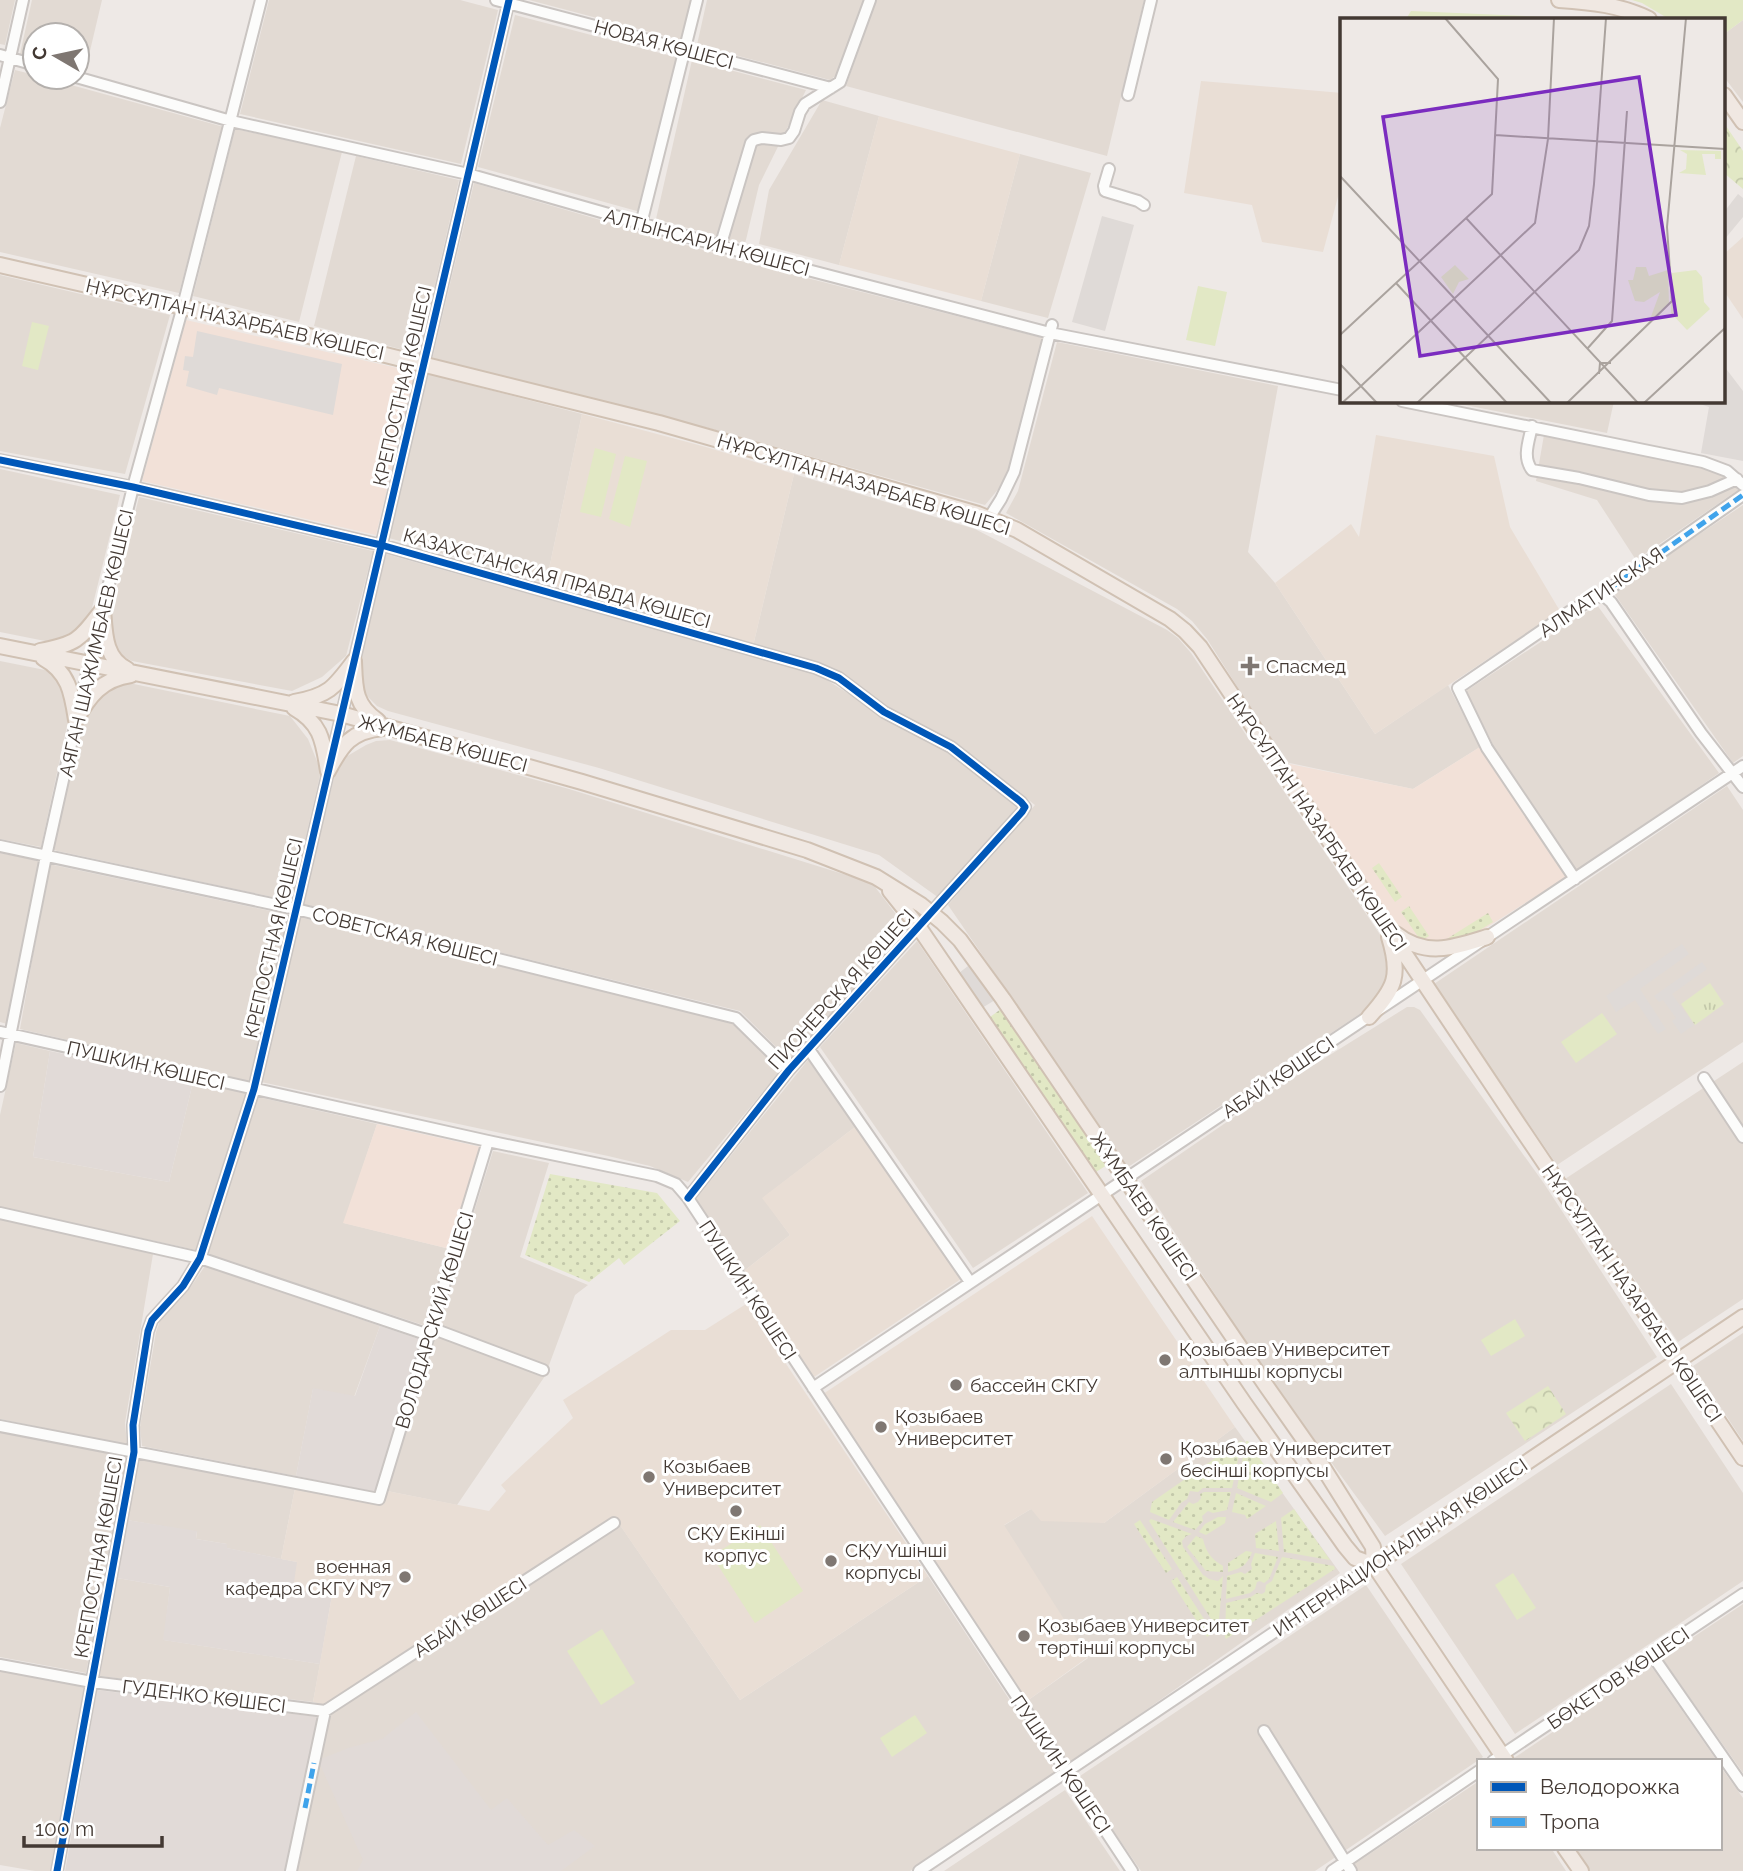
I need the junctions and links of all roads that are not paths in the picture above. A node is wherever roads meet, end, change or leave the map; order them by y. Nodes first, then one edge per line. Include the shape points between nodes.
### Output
1 (23, 0) edge
2 (261, 0) edge
3 (496, 0) edge
4 (697, 0) edge
5 (870, 0) edge
6 (1151, 0) edge
7 (1559, 0) edge
8 (509, 2) edge
9 (1647, 18) edge
10 (685, 49) junction
11 (5, 57) edge
12 (91, 81) edge
13 (831, 88) junction
14 (1128, 94) dead end
15 (1726, 98) edge
16 (0, 102) edge
17 (230, 121) junction
18 (1743, 122) edge
19 (1109, 169) dead end
20 (468, 174) junction
21 (1144, 205) dead end
22 (641, 224) junction
23 (720, 247) junction
24 (0, 265) edge
25 (183, 306) junction
26 (1051, 329) junction
27 (424, 363) junction
28 (1340, 390) edge
29 (1407, 402) edge
30 (1532, 426) junction
31 (0, 460) edge
32 (1740, 482) edge
33 (133, 487) junction
34 (1743, 495) edge
35 (989, 518) junction
36 (382, 545) junction
37 (1599, 596) junction
38 (103, 609) junction
39 (0, 646) edge
40 (33, 652) junction
41 (354, 661) junction
42 (89, 664) junction
43 (139, 674) junction
44 (285, 703) junction
45 (341, 715) junction
46 (76, 720) junction
47 (388, 727) junction
48 (1743, 766) edge
49 (328, 771) junction
50 (1731, 774) junction
51 (1743, 788) edge
52 (1025, 807) joint
53 (0, 846) edge
54 (46, 856) junction
55 (876, 877) junction
56 (1575, 879) junction
57 (296, 909) junction
58 (931, 913) junction
59 (1380, 916) junction
60 (918, 926) junction
61 (1488, 937) junction
62 (1423, 981) junction
63 (1368, 1017) junction
64 (6, 1033) edge
65 (808, 1048) junction
66 (789, 1070) junction
67 (1704, 1078) dead end
68 (0, 1086) edge
69 (254, 1088) junction
70 (1743, 1137) edge
71 (488, 1141) junction
72 (1125, 1179) junction
73 (1102, 1195) junction
74 (688, 1198) junction
75 (0, 1213) edge
76 (200, 1258) junction
77 (970, 1282) junction
78 (1743, 1317) edge
79 (430, 1331) junction
80 (1677, 1361) junction
81 (543, 1370) dead end
82 (813, 1388) junction
83 (0, 1426) edge
84 (134, 1452) junction
85 (1743, 1458) edge
86 (614, 1523) dead end
87 (1374, 1565) junction
88 (1743, 1594) edge
89 (1652, 1656) junction
90 (0, 1665) edge
91 (92, 1682) junction
92 (325, 1711) junction
93 (1264, 1731) dead end
94 (1500, 1759) edge
95 (1066, 1772) junction
96 (1477, 1772) edge
97 (1743, 1786) edge
98 (1566, 1850) edge
99 (1348, 1867) edge
100 (57, 1871) edge
101 (291, 1871) edge
102 (919, 1871) edge
103 (1132, 1871) edge
104 (1332, 1871) edge
105 (1581, 1871) edge

1 - 11 street
2 - 17 street, АЯГАН ШАЖИМБАЕВ КӨШЕСІ
3 - 8 street, НОВАЯ КӨШЕСІ
4 - 10 street
5 - 13 street via 843,78
6 - 14 street
7 - 9 main road via 1607,5
8 - 10 street, НОВАЯ КӨШЕСІ
8 - 20 street, КРЕПОСТНАЯ КӨШЕСІ
10 - 13 street, НОВАЯ КӨШЕСІ
10 - 22 street
11 - 16 street
12 - 17 street, АЛТЫНСАРИН КӨШЕСІ
13 - 23 street via 805,104 789,138 762,138 751,143
15 - 18 main road
17 - 20 street, АЛТЫНСАРИН КӨШЕСІ
17 - 25 street, АЯГАН ШАЖИМБАЕВ КӨШЕСІ
19 - 21 street via 1105,191
20 - 22 street, АЛТЫНСАРИН КӨШЕСІ
20 - 27 street, КРЕПОСТНАЯ КӨШЕСІ
22 - 23 street, АЛТЫНСАРИН КӨШЕСІ
23 - 26 street, АЛТЫНСАРИН КӨШЕСІ
24 - 25 main road, НҰРСҰЛТАН НАЗАРБАЕВ КӨШЕСІ
25 - 27 main road, НҰРСҰЛТАН НАЗАРБАЕВ КӨШЕСІ
25 - 33 street, АЯГАН ШАЖИМБАЕВ КӨШЕСІ
26 - 28 street, АЛТЫНСАРИН КӨШЕСІ
26 - 35 street via 1014,472
27 - 35 main road, НҰРСҰЛТАН НАЗАРБАЕВ КӨШЕСІ via 710,436
27 - 36 street, КРЕПОСТНАЯ КӨШЕСІ
29 - 30 street
30 - 32 street via 1703,462
30 - 32 street via 1526,456 1532,470 1682,498
31 - 33 street, КАЗАХСТАНСКАЯ ПРАВДА КӨШЕСІ
33 - 36 street, КАЗАХСТАНСКАЯ ПРАВДА КӨШЕСІ
33 - 38 street, АЯГАН ШАЖИМБАЕВ КӨШЕСІ
34 - 37 street, АЛМАТИНСКАЯ
35 - 59 main road, НҰРСҰЛТАН НАЗАРБАЕВ КӨШЕСІ via 1170,619 1192,637
36 - 41 street, КРЕПОСТНАЯ КӨШЕСІ
36 - 52 street, КАЗАХСТАНСКАЯ ПРАВДА КӨШЕСІ via 829,673 884,712 951,747
37 - 50 street via 1611,602
37 - 56 street, АЛМАТИНСКАЯ via 1458,688 1487,748
38 - 40 main road via 74,642
38 - 42 street, АЯГАН ШАЖИМБАЕВ КӨШЕСІ
38 - 43 main road via 111,655
39 - 40 main road, ЖҰМБАЕВ КӨШЕСІ
40 - 42 main road, ЖҰМБАЕВ КӨШЕСІ
40 - 46 main road via 64,676
41 - 44 main road via 326,693
41 - 45 street, КРЕПОСТНАЯ КӨШЕСІ
41 - 47 main road via 361,706
42 - 43 main road, ЖҰМБАЕВ КӨШЕСІ
42 - 46 street, АЯГАН ШАЖИМБАЕВ КӨШЕСІ
43 - 44 main road, ЖҰМБАЕВ КӨШЕСІ
43 - 46 main road via 102,685
44 - 45 main road, ЖҰМБАЕВ КӨШЕСІ
44 - 49 main road via 316,727
45 - 47 main road, ЖҰМБАЕВ КӨШЕСІ
45 - 49 street, КРЕПОСТНАЯ КӨШЕСІ
46 - 54 street, АЯГАН ШАЖИМБАЕВ КӨШЕСІ
47 - 49 main road via 353,736
47 - 55 main road, ЖҰМБАЕВ КӨШЕСІ via 807,850
48 - 50 street, АБАЙ КӨШЕСІ
49 - 57 street, КРЕПОСТНАЯ КӨШЕСІ
50 - 51 street
50 - 56 street, АБАЙ КӨШЕСІ
52 - 58 street, ПИОНЕРСКАЯ КӨШЕСІ
53 - 54 street, СОВЕТСКАЯ КӨШЕСІ
54 - 57 street, СОВЕТСКАЯ КӨШЕСІ
54 - 64 street, АЯГАН ШАЖИМБАЕВ КӨШЕСІ
55 - 58 main road, ЖҰМБАЕВ КӨШЕСІ
55 - 60 main road, ЖҰМБАЕВ КӨШЕСІ
56 - 61 street, АБАЙ КӨШЕСІ
57 - 66 street, СОВЕТСКАЯ КӨШЕСІ via 736,1018
57 - 69 street, КРЕПОСТНАЯ КӨШЕСІ
58 - 60 street, ПИОНЕРСКАЯ КӨШЕСІ
58 - 72 main road, ЖҰМБАЕВ КӨШЕСІ via 960,940
59 - 61 main road via 1398,936 1423,948 1458,946
59 - 62 main road, НҰРСҰЛТАН НАЗАРБАЕВ КӨШЕСІ
59 - 63 main road via 1392,948 1394,978 1386,999
60 - 65 street, ПИОНЕРСКАЯ КӨШЕСІ
60 - 73 main road, ЖҰМБАЕВ КӨШЕСІ
61 - 62 street, АБАЙ КӨШЕСІ
62 - 63 street, АБАЙ КӨШЕСІ
62 - 80 main road, НҰРСҰЛТАН НАЗАРБАЕВ КӨШЕСІ
63 - 72 street, АБАЙ КӨШЕСІ
64 - 68 street, АЯГАН ШАЖИМБАЕВ КӨШЕСІ
64 - 69 street, ПУШКИН КӨШЕСІ
65 - 66 street, ПИОНЕРСКАЯ КӨШЕСІ
65 - 77 street
66 - 74 street, ПИОНЕРСКАЯ КӨШЕСІ
67 - 70 street
69 - 71 street, ПУШКИН КӨШЕСІ
69 - 76 street, КРЕПОСТНАЯ КӨШЕСІ
71 - 74 street, ПУШКИН КӨШЕСІ via 657,1175 676,1184
71 - 79 street, ВОЛОДАРСКИЙ КӨШЕСІ
72 - 73 street, АБАЙ КӨШЕСІ
72 - 87 main road, ЖҰМБАЕВ КӨШЕСІ via 1352,1511 1373,1547
73 - 77 street, АБАЙ КӨШЕСІ
73 - 87 main road, ЖҰМБАЕВ КӨШЕСІ via 1345,1546 1355,1558
74 - 82 street, ПУШКИН КӨШЕСІ
75 - 76 street
76 - 79 street
76 - 84 street, КРЕПОСТНАЯ КӨШЕСІ via 148,1331 133,1425
77 - 82 street, АБАЙ КӨШЕСІ
78 - 80 main road, ИНТЕРНАЦИОНАЛЬНАЯ КӨШЕСІ
79 - 81 street
79 - 84 street, ВОЛОДАРСКИЙ КӨШЕСІ via 379,1500
80 - 85 main road, НҰРСҰЛТАН НАЗАРБАЕВ КӨШЕСІ
80 - 87 main road, ИНТЕРНАЦИОНАЛЬНАЯ КӨШЕСІ
82 - 95 street, ПУШКИН КӨШЕСІ
83 - 84 street
84 - 91 street, КРЕПОСТНАЯ КӨШЕСІ
86 - 92 street, АБАЙ КӨШЕСІ
87 - 94 main road, ЖҰМБАЕВ КӨШЕСІ
87 - 95 street, ИНТЕРНАЦИОНАЛЬНАЯ КӨШЕСІ
88 - 89 street, БӨКЕТОВ КӨШЕСІ
89 - 94 street, БӨКЕТОВ КӨШЕСІ
89 - 97 street
90 - 91 street, ГУДЕНКО КӨШЕСІ
91 - 92 street, ГУДЕНКО КӨШЕСІ
91 - 100 street, КРЕПОСТНАЯ КӨШЕСІ
92 - 101 street
93 - 99 street
95 - 102 street, ИНТЕРНАЦИОНАЛЬНАЯ КӨШЕСІ
95 - 103 street, ПУШКИН КӨШЕСІ
96 - 99 street
98 - 105 main road
99 - 104 street

